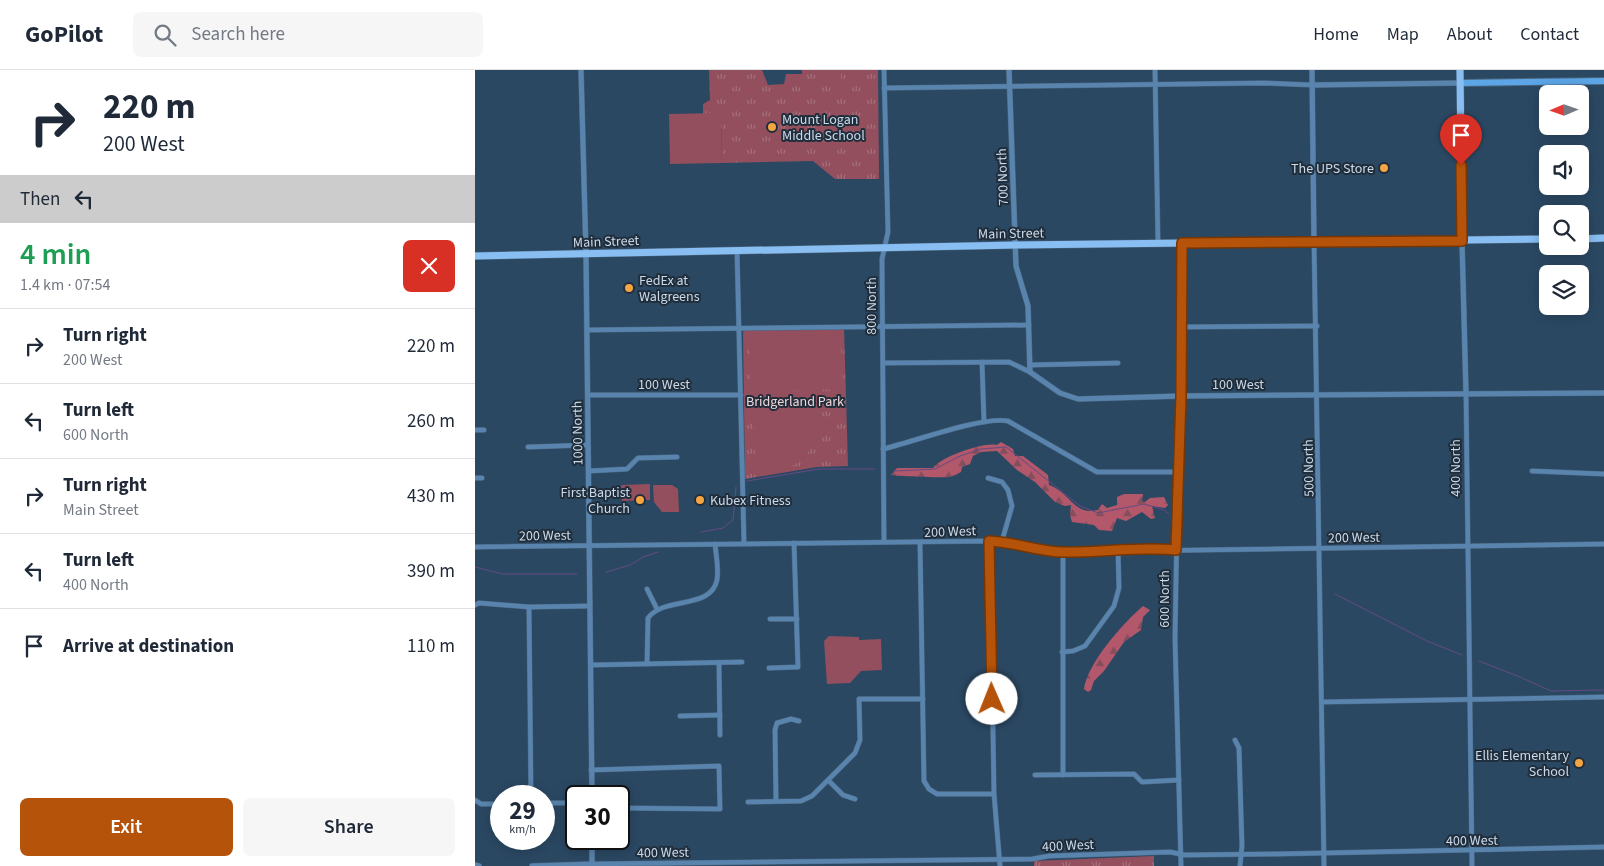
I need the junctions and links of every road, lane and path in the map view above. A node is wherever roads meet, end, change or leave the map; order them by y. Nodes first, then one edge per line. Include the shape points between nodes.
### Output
1 (581, 70) edge
2 (884, 70) edge
3 (1009, 70) edge
4 (1155, 70) edge
5 (1312, 70) edge
6 (1460, 70) edge
7 (1604, 81) edge
8 (1460, 83) junction
9 (1155, 84) junction
10 (1312, 85) junction
11 (1010, 86) junction
12 (884, 88) junction
13 (1604, 238) edge
14 (1539, 239) edge
15 (1589, 239) edge
16 (1314, 241) junction
17 (1462, 241) junction
18 (1158, 243) junction
19 (1182, 243) junction
20 (1016, 245) junction
21 (886, 247) junction
22 (737, 250) junction
23 (586, 254) junction
24 (475, 256) edge
25 (1029, 325) junction
26 (882, 326) junction
27 (1317, 326) junction
28 (738, 327) junction
29 (1182, 327) junction
30 (587, 330) junction
31 (983, 362) junction
32 (883, 363) junction
33 (1118, 363) dead end
34 (1030, 364) junction
35 (1030, 372) junction
36 (1604, 393) edge
37 (1466, 394) junction
38 (741, 395) junction
39 (587, 396) junction
40 (1181, 396) junction
41 (1318, 396) junction
42 (984, 422) junction
43 (475, 430) edge
44 (484, 430) dead end
45 (588, 445) junction
46 (528, 447) dead end
47 (883, 449) junction
48 (677, 458) dead end
49 (589, 471) junction
50 (1532, 471) dead end
51 (1178, 472) junction
52 (1604, 474) edge
53 (475, 478) edge
54 (482, 478) dead end
55 (988, 478) dead end
56 (989, 541) junction
57 (1002, 541) junction
58 (884, 542) junction
59 (744, 543) junction
60 (920, 543) junction
61 (715, 544) junction
62 (794, 544) junction
63 (1604, 544) edge
64 (590, 546) junction
65 (1467, 546) junction
66 (475, 547) edge
67 (1320, 549) junction
68 (1118, 550) junction
69 (1176, 550) junction
70 (1063, 552) junction
71 (647, 589) dead end
72 (475, 605) edge
73 (590, 606) junction
74 (529, 607) junction
75 (657, 609) junction
76 (797, 618) junction
77 (769, 619) dead end
78 (1062, 652) junction
79 (742, 662) dead end
80 (719, 663) junction
81 (647, 664) junction
82 (591, 665) junction
83 (769, 668) dead end
84 (1604, 697) edge
85 (923, 698) junction
86 (1469, 699) junction
87 (1323, 702) junction
88 (719, 715) junction
89 (680, 716) dead end
90 (799, 722) dead end
91 (720, 735) dead end
92 (1235, 740) dead end
93 (591, 770) junction
94 (1035, 775) dead end
95 (1063, 775) junction
96 (828, 780) junction
97 (1179, 780) junction
98 (531, 785) edge
99 (592, 785) edge
100 (994, 794) junction
101 (855, 799) dead end
102 (475, 800) edge
103 (776, 801) junction
104 (748, 802) dead end
105 (490, 804) edge
106 (630, 808) edge
107 (1604, 848) edge
108 (592, 850) edge
109 (1471, 851) junction
110 (1324, 853) junction
111 (1181, 854) junction
112 (1241, 855) junction
113 (1000, 859) junction
114 (861, 863) edge
115 (773, 864) edge
116 (475, 865) edge
117 (592, 865) edge
118 (479, 866) edge
119 (532, 866) edge
120 (1000, 866) edge
121 (1181, 866) edge
122 (1240, 866) edge
123 (1324, 866) edge
124 (1472, 866) edge

1 - 23 street, 1000 North
2 - 12 street, 800 North
3 - 11 street, 700 North
4 - 9 street
5 - 10 street, 500 North
6 - 8 main road, 400 North
7 - 8 main road
8 - 10 street
8 - 17 main road, 400 North
9 - 10 street
9 - 11 street
9 - 18 street
10 - 16 street, 500 North
11 - 12 street
11 - 20 street, 700 North
12 - 21 street, 800 North
13 - 15 main road
14 - 17 main road, Main Street
16 - 17 main road, Main Street
16 - 19 main road, Main Street
16 - 27 street, 500 North
17 - 37 street, 400 North
18 - 19 main road, Main Street
18 - 20 main road, Main Street
19 - 29 street, 600 North
20 - 21 main road, Main Street
20 - 25 street, 700 North via 1016,266 1028,306
21 - 22 main road, Main Street
21 - 26 street, 800 North via 882,260
22 - 23 main road, Main Street
22 - 28 street
23 - 24 main road, Main Street
23 - 30 street, 1000 North
25 - 26 street
25 - 34 street, 700 North
26 - 28 street
26 - 32 street, 800 North
27 - 29 street
27 - 41 street, 500 North
28 - 30 street
28 - 38 street
29 - 40 street, 600 North
30 - 39 street, 1000 North
31 - 32 street, 100 West
31 - 35 street, 100 West via 1009,362
31 - 42 street
32 - 47 street, 800 North
33 - 34 street
34 - 35 street, 700 North
35 - 40 street, 100 West via 1060,393 1078,399
36 - 37 street, 100 West
37 - 41 street, 100 West
37 - 65 street, 400 North
38 - 39 street, 100 West
38 - 59 street
39 - 45 street, 1000 North
40 - 41 street, 100 West
40 - 51 street, 600 North
41 - 67 street, 500 North
42 - 47 street
42 - 51 street via 1008,421 1097,472
43 - 44 street
45 - 46 street
45 - 49 street, 1000 North
47 - 58 street, 800 North
48 - 49 street via 638,458 627,469
49 - 64 street, 1000 North
50 - 52 street
51 - 69 street, 600 North
53 - 54 street
55 - 57 street via 1002,482 1012,500
56 - 57 street, 200 West
56 - 60 street, 200 West
56 - 100 street
57 - 70 street, 200 West
58 - 60 street, 200 West
58 - 62 street, 200 West
59 - 61 street, 200 West
59 - 62 street, 200 West
60 - 85 street
61 - 64 street, 200 West
61 - 75 street via 717,579 713,590 703,598
62 - 76 street
63 - 65 street, 200 West
64 - 66 street, 200 West
64 - 73 street, 1000 North
65 - 67 street, 200 West
65 - 86 street, 400 North
67 - 69 street, 200 West
67 - 87 street, 500 North
68 - 69 street, 200 West
68 - 70 street, 200 West
68 - 78 street via 1119,588 1115,606 1085,646
69 - 97 street, 600 North
70 - 78 street
71 - 75 street
72 - 74 street
73 - 74 street
73 - 82 street, 1000 North
74 - 98 street
75 - 81 street via 648,618 646,626
76 - 77 street
76 - 83 street via 798,666
78 - 95 street
79 - 80 street
80 - 81 street
80 - 88 street
81 - 82 street
82 - 93 street, 1000 North
84 - 86 street
85 - 96 street via 859,699 858,747
85 - 100 street via 924,781 929,789 937,794
86 - 87 street
86 - 109 street, 400 North
87 - 110 street, 500 North
88 - 89 street
88 - 91 street
90 - 103 street via 784,719 777,723
92 - 112 street via 1239,748
93 - 99 street, 1000 North
93 - 106 street via 719,766 720,809
94 - 95 street
95 - 97 street via 1134,774 1142,782
96 - 101 street via 843,794
96 - 103 street via 807,799
97 - 111 street, 600 North
100 - 113 street
102 - 105 street
103 - 104 street
107 - 109 street, 400 West
108 - 117 street
109 - 110 street, 400 West
109 - 124 street, 400 North
110 - 112 street, 400 West
110 - 123 street, 500 North
111 - 112 street, 400 West
111 - 113 street, 400 West
111 - 121 street, 600 North
112 - 122 street
113 - 114 street, 400 West
113 - 120 street
114 - 115 street, 400 West
115 - 117 street, 400 West
116 - 118 street
117 - 119 street, 400 West

